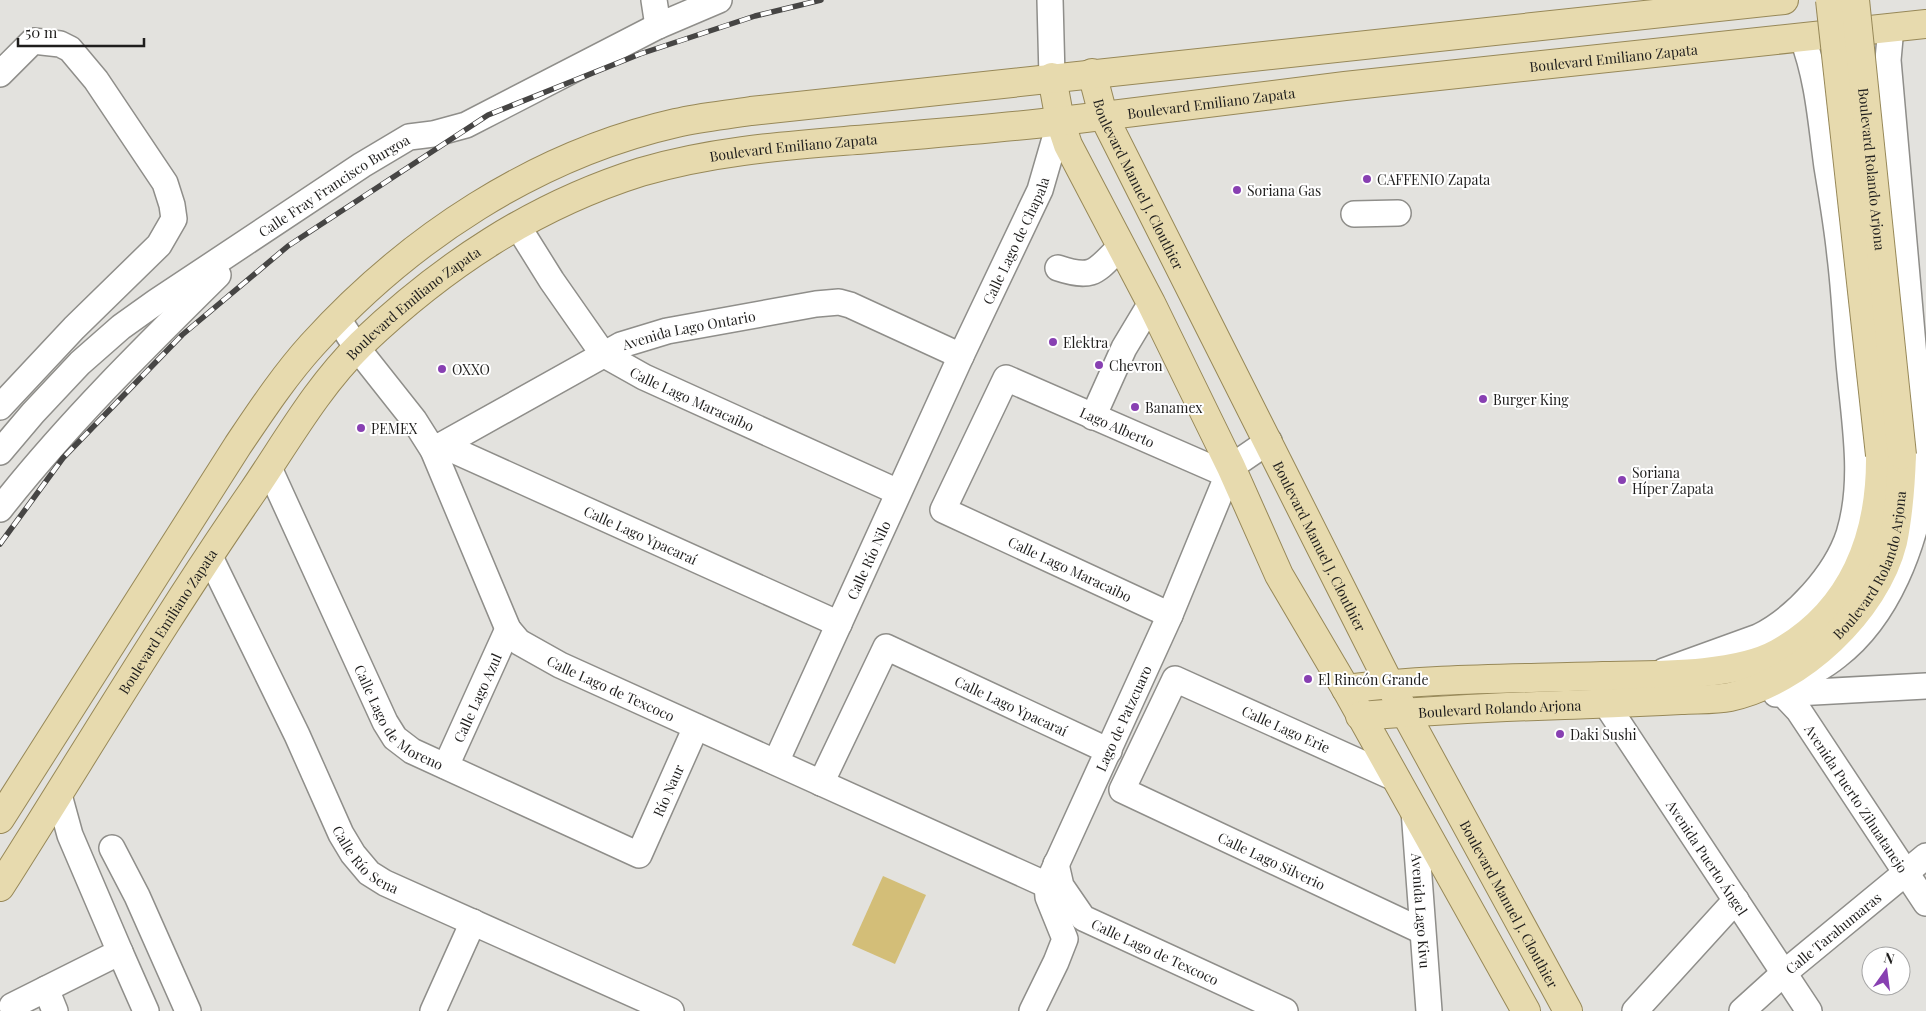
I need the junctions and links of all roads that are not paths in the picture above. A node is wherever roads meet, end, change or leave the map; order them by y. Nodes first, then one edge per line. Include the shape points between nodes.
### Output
1 (654, 0) edge
2 (719, 0) edge
3 (1050, 0) edge
4 (1784, 0) edge
5 (1830, 0) edge
6 (1855, 0) edge
7 (1670, 12) junction
8 (1926, 24) edge
9 (658, 26) junction
10 (1891, 27) junction
11 (1802, 37) junction
12 (1888, 60) junction
13 (1517, 69) junction
14 (1092, 73) junction
15 (0, 74) edge
16 (1814, 75) junction
17 (1052, 77) junction
18 (1103, 115) junction
19 (1060, 121) junction
20 (1398, 213) dead end
21 (1354, 214) dead end
22 (517, 225) junction
23 (253, 239) junction
24 (1121, 246) junction
25 (1058, 268) dead end
26 (1150, 303) junction
27 (338, 319) junction
28 (357, 348) junction
29 (603, 354) junction
30 (961, 356) junction
31 (0, 407) edge
32 (1093, 417) junction
33 (1269, 441) junction
34 (437, 448) junction
35 (0, 452) edge
36 (1891, 455) junction
37 (269, 468) junction
38 (1229, 471) junction
39 (898, 492) junction
40 (1923, 506) edge
41 (0, 509) edge
42 (944, 510) joint
43 (1920, 537) edge
44 (209, 555) junction
45 (1170, 615) junction
46 (839, 624) junction
47 (508, 629) junction
48 (1654, 675) junction
49 (1175, 678) joint
50 (1389, 683) junction
51 (1926, 686) edge
52 (1346, 688) junction
53 (1783, 694) junction
54 (1730, 697) junction
55 (1606, 704) junction
56 (1405, 713) junction
57 (1360, 716) junction
58 (696, 727) junction
59 (1109, 751) junction
60 (776, 762) junction
61 (446, 766) junction
62 (1396, 779) junction
63 (821, 783) junction
64 (1122, 790) joint
65 (59, 795) junction
66 (1414, 810) junction
67 (0, 820) edge
68 (112, 848) dead end
69 (640, 855) joint
70 (1926, 856) edge
71 (1906, 872) junction
72 (1052, 874) junction
73 (0, 887) edge
74 (1736, 900) junction
75 (1926, 903) edge
76 (1074, 907) junction
77 (473, 922) junction
78 (1422, 931) junction
79 (1065, 939) junction
80 (120, 952) junction
81 (1784, 973) junction
82 (50, 1000) edge
83 (12, 1006) dead end
84 (146, 1011) edge
85 (188, 1011) edge
86 (433, 1011) edge
87 (671, 1011) edge
88 (1032, 1011) edge
89 (1285, 1011) edge
90 (1429, 1011) edge
91 (1526, 1011) edge
92 (1568, 1011) edge
93 (1635, 1011) edge
94 (1742, 1011) edge
95 (1809, 1011) edge

1 - 9 street
2 - 9 street, Calle Fray Francisco Burgoa
3 - 17 street
4 - 7 main road
5 - 36 main road, Boulevard Rolando Arjona, bridge
6 - 36 main road, Boulevard Rolando Arjona, bridge
7 - 13 main road via 1655,25 1641,29 1520,44 1516,48
7 - 14 main road
8 - 10 main road, Boulevard Emiliano Zapata
9 - 23 street, Calle Fray Francisco Burgoa via 466,125 409,137
10 - 11 main road, Boulevard Emiliano Zapata
10 - 12 street
11 - 13 main road, Boulevard Emiliano Zapata
11 - 16 street
12 - 16 street via 1854,56 1834,60
12 - 40 street via 1924,464
13 - 18 main road, Boulevard Emiliano Zapata
14 - 17 main road
14 - 18 main road, Boulevard Manuel J. Clouthier
15 - 31 street via 33,41 53,42 70,49 96,80 165,183 174,219 160,245 74,328
16 - 48 street via 1840,258 1857,446 1856,503 1848,535 1841,552 1817,587 1771,630
17 - 19 main road
17 - 27 main road via 751,110 676,123 610,142 534,175 452,221 411,250
18 - 19 main road, Boulevard Emiliano Zapata
18 - 33 main road, Boulevard Manuel J. Clouthier
19 - 22 main road, Boulevard Emiliano Zapata via 716,154 637,174 574,198
19 - 24 main road via 1068,145
19 - 30 street, Calle Lago de Chapala via 1040,190
20 - 21 street
22 - 28 main road, Boulevard Emiliano Zapata via 466,256
22 - 29 street, Calle Lago Maracaibo
23 - 35 street, Calle Fray Francisco Burgoa via 121,327 80,363
23 - 41 street via 118,374
24 - 25 street via 1089,274
24 - 26 main road
26 - 32 street via 1124,348
26 - 38 main road
27 - 28 street, Calle Lago de Texcoco
27 - 67 main road via 311,346 276,390 238,445
28 - 34 street, Calle Lago de Texcoco
28 - 37 main road, Boulevard Emiliano Zapata via 298,422
29 - 30 street, Avenida Lago Ontario via 667,331 833,302 865,312
29 - 34 street, Avenida Lago Ontario
29 - 39 street, Calle Lago Maracaibo via 644,377
30 - 39 street, Calle Río Nilo
32 - 38 street, Lago Alberto
32 - 42 street, Lago Alberto via 1006,378
33 - 38 street
33 - 50 main road, Boulevard Manuel J. Clouthier
34 - 46 street, Calle Lago Ypacaraí
34 - 47 street, Calle Lago de Texcoco
36 - 48 main road, Boulevard Rolando Arjona via 1861,564 1832,608 1810,630 1778,653 1746,664
36 - 54 main road, Boulevard Rolando Arjona via 1899,502 1892,543 1882,571 1860,606 1831,641 1804,662 1764,684
37 - 44 main road, Boulevard Emiliano Zapata
37 - 61 street, Calle Lago de Moreno via 385,722 395,738 412,751
38 - 45 street, Lago de Patzcuaro
38 - 52 main road via 1279,575
39 - 46 street, Calle Río Nilo
40 - 43 street
42 - 45 street, Calle Lago Maracaibo
43 - 53 street via 1869,625 1838,656 1784,687
44 - 65 main road, Boulevard Emiliano Zapata
44 - 77 street, Calle Río Sena via 353,854 370,873 385,883
45 - 59 street, Lago de Patzcuaro
46 - 60 street, Calle Río Nilo
47 - 58 street, Calle Lago de Texcoco via 535,653
47 - 61 street, Calle Lago Azul
48 - 50 main road, Boulevard Rolando Arjona
49 - 62 street, Calle Lago Erie
49 - 64 street, Lago de Patzcuaro
50 - 52 main road, Boulevard Rolando Arjona
50 - 56 main road, Boulevard Manuel J. Clouthier
51 - 53 street
52 - 57 main road
53 - 54 street
53 - 71 street, Avenida Puerto Zihuatanejo via 1799,711
54 - 55 main road, Boulevard Rolando Arjona
55 - 56 main road, Boulevard Rolando Arjona
55 - 74 street, Avenida Puerto Ángel
56 - 57 main road, Boulevard Rolando Arjona
56 - 92 main road, Boulevard Manuel J. Clouthier
57 - 62 main road
58 - 60 street, Calle Lago de Texcoco
58 - 69 street, Río Naur
59 - 63 street, Calle Lago Ypacaraí via 886,647
59 - 72 street, Lago de Patzcuaro
60 - 63 street, Calle Lago de Texcoco
61 - 69 street, Calle Lago de Moreno
62 - 66 main road
63 - 72 street, Calle Lago de Texcoco
64 - 78 street, Calle Lago Silverio
65 - 73 main road, Boulevard Emiliano Zapata
65 - 80 street via 70,835
66 - 78 street, Avenida Lago Kivu
66 - 91 main road
68 - 85 street
70 - 71 street, Calle Tarahumaras
71 - 75 street, Avenida Puerto Zihuatanejo
71 - 81 street, Calle Tarahumaras
72 - 76 street, Calle Lago de Texcoco
72 - 79 street via 1048,897
74 - 81 street, Avenida Puerto Ángel
74 - 93 street
76 - 79 street
76 - 89 street, Calle Lago de Texcoco via 1090,922
77 - 86 street
77 - 87 street, Calle Río Sena
78 - 90 street, Avenida Lago Kivu
79 - 88 street
80 - 82 street
80 - 84 street
81 - 94 street, Calle Tarahumaras
81 - 95 street, Avenida Puerto Ángel
82 - 83 street

